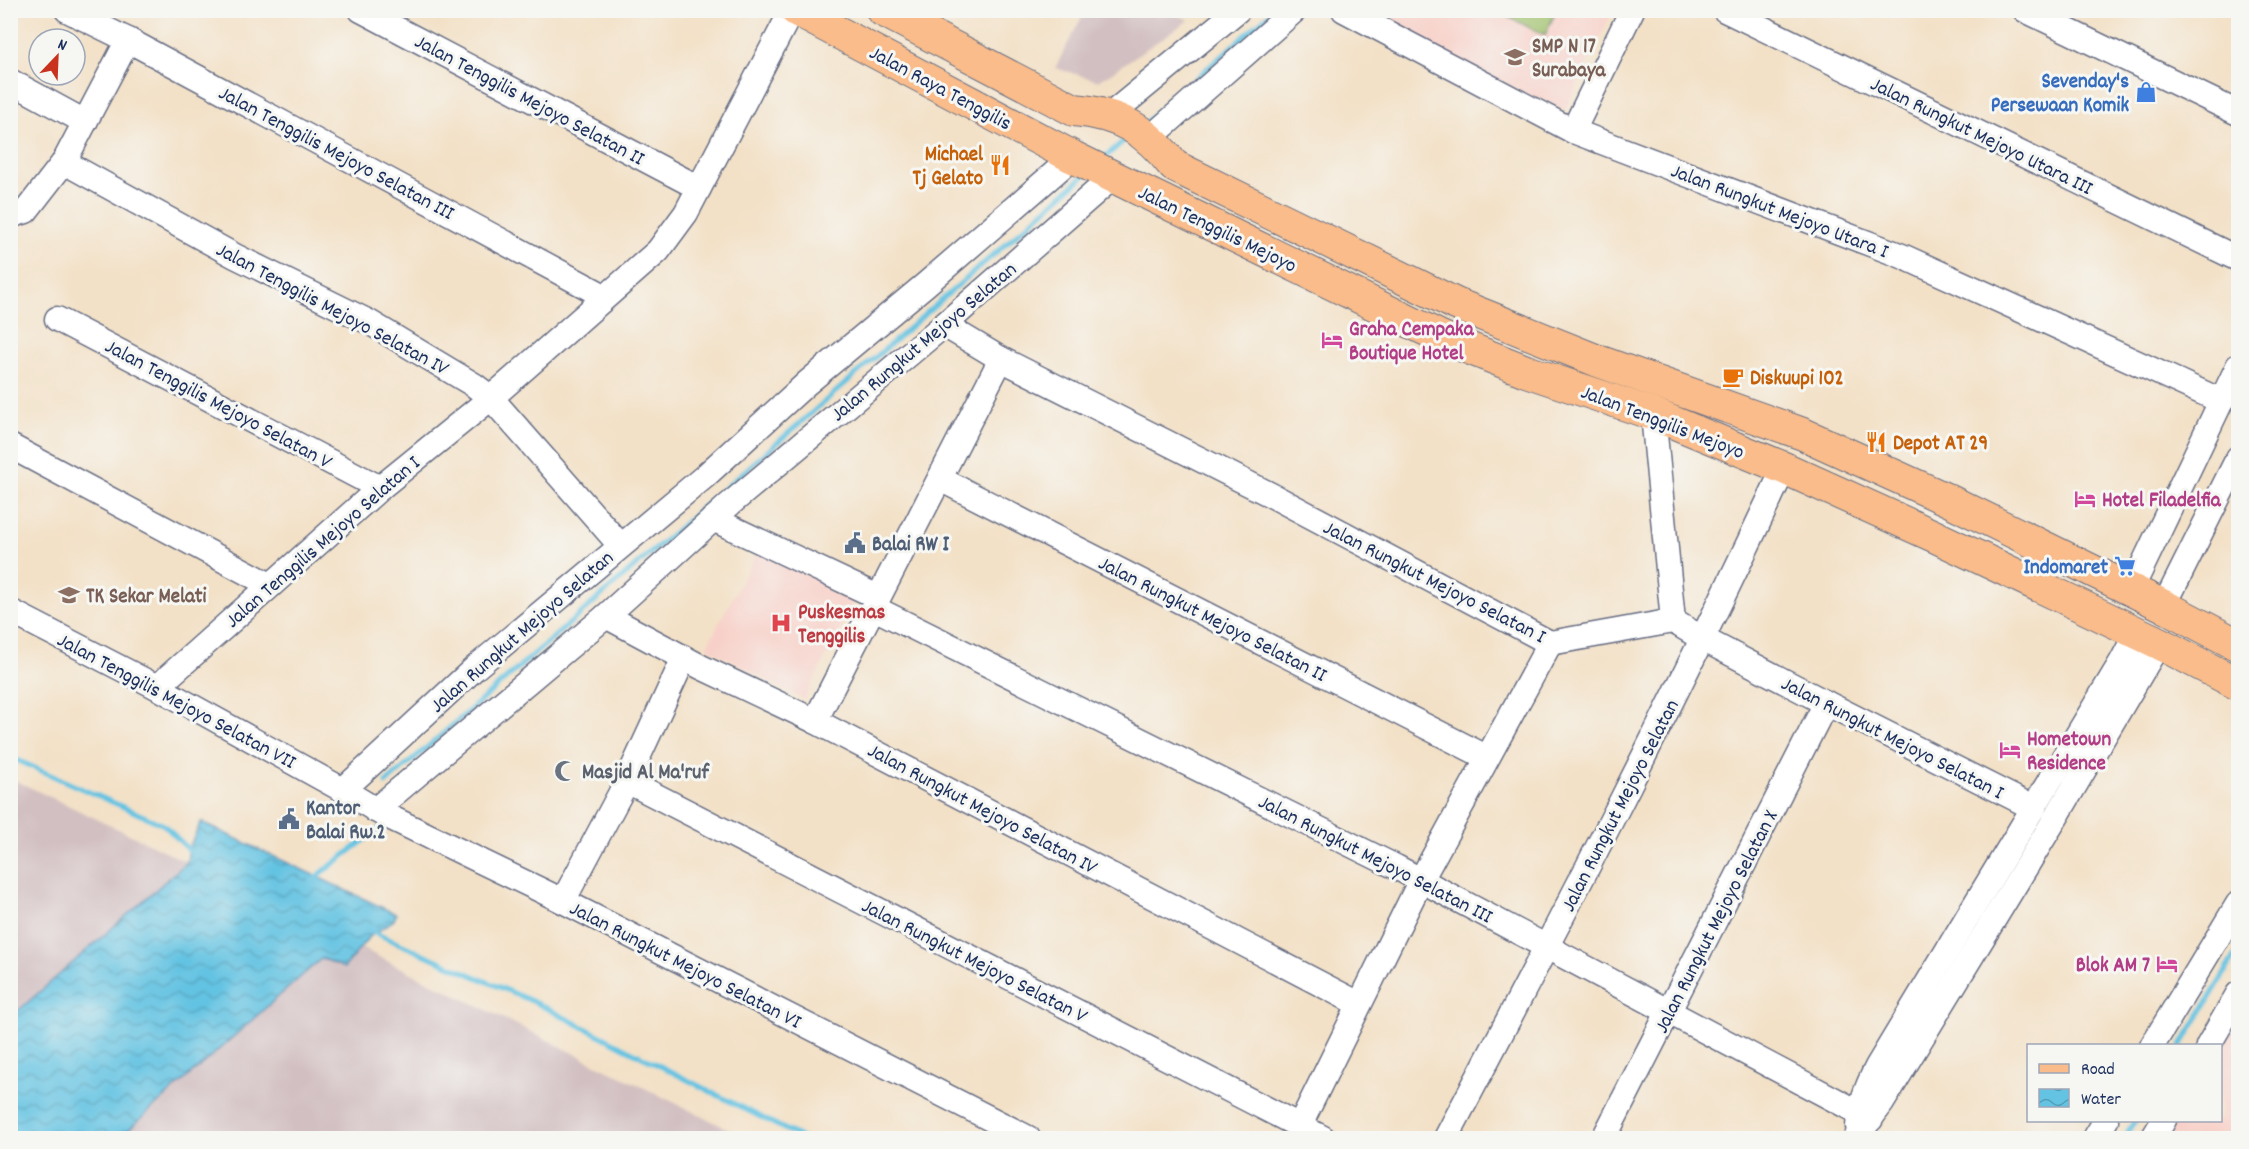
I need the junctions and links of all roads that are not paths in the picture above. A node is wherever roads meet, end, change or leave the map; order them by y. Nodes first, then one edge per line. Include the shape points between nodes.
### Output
1 (67, 10) edge
2 (361, 10) edge
3 (794, 10) edge
4 (882, 10) edge
5 (1238, 10) edge
6 (1295, 10) edge
7 (1344, 10) edge
8 (1632, 10) edge
9 (1725, 10) edge
10 (2025, 10) edge
11 (128, 40) junction
12 (974, 59) junction
13 (10, 81) edge
14 (953, 93) junction
15 (2238, 113) edge
16 (85, 122) junction
17 (1131, 126) junction
18 (1573, 131) junction
19 (63, 162) junction
20 (1095, 167) junction
21 (699, 188) junction
22 (13, 213) edge
23 (2238, 259) edge
24 (1396, 276) junction
25 (604, 296) junction
26 (1380, 309) junction
27 (57, 319) dead end
28 (944, 325) junction
29 (1001, 359) junction
30 (2238, 366) edge
31 (491, 398) junction
32 (2221, 401) junction
33 (1653, 414) junction
34 (2200, 445) junction
35 (10, 446) edge
36 (2237, 460) edge
37 (1784, 468) junction
38 (940, 479) junction
39 (380, 488) junction
40 (716, 496) junction
41 (1948, 500) junction
42 (1934, 536) junction
43 (620, 545) junction
44 (270, 585) junction
45 (2132, 590) junction
46 (876, 603) junction
47 (2164, 606) junction
48 (10, 611) edge
49 (606, 616) junction
50 (1673, 621) junction
51 (2148, 638) junction
52 (1703, 639) junction
53 (1550, 643) junction
54 (2238, 645) edge
55 (684, 658) junction
56 (2238, 684) edge
57 (157, 687) junction
58 (1826, 703) junction
59 (814, 721) junction
60 (1486, 757) junction
61 (627, 781) junction
62 (343, 790) junction
63 (2034, 808) junction
64 (375, 810) junction
65 (1421, 880) junction
66 (563, 901) junction
67 (2238, 904) edge
68 (1548, 946) junction
69 (2238, 994) edge
70 (1359, 1004) junction
71 (1670, 1011) junction
72 (2153, 1044) edge
73 (2209, 1044) edge
74 (2105, 1122) edge
75 (2163, 1122) edge
76 (1299, 1126) junction
77 (1861, 1127) edge
78 (1028, 1138) edge
79 (1323, 1138) edge
80 (1446, 1138) edge
81 (1604, 1138) edge
82 (2095, 1138) edge
83 (2153, 1138) edge

1 - 11 street, Jalan Tenggilis Mejoyo Selatan III
2 - 21 street, Jalan Tenggilis Mejoyo Selatan II
3 - 14 main road, Jalan Raya Tenggilis
3 - 21 street, Jalan Tenggilis Mejoyo Selatan I
4 - 12 main road, Jalan Raya Tenggilis
5 - 17 street
6 - 17 street
7 - 18 street, Jalan Rungkut Mejoyo Utara I
8 - 18 street
9 - 23 street, Jalan Rungkut Mejoyo Utara III
10 - 15 street
11 - 16 street
11 - 25 street, Jalan Tenggilis Mejoyo Selatan III
12 - 14 main road
12 - 17 main road, Jalan Raya Tenggilis via 1074,110
13 - 16 street
14 - 20 main road, Jalan Raya Tenggilis
16 - 19 street
17 - 24 main road, Jalan Tenggilis Mejoyo via 1174,166
18 - 32 street, Jalan Rungkut Mejoyo Utara I via 1902,256
19 - 22 street via 26,211
19 - 31 street, Jalan Tenggilis Mejoyo Selatan IV via 235,256 369,322
20 - 26 main road, Jalan Tenggilis Mejoyo
20 - 28 street, Jalan Rungkut Mejoyo Selatan
20 - 40 street, Jalan Rungkut Mejoyo Selatan via 863,337 807,383
21 - 25 street, Jalan Tenggilis Mejoyo Selatan I via 658,251
24 - 26 main road
24 - 41 main road, Jalan Tenggilis Mejoyo via 1598,361 1803,434
25 - 31 street, Jalan Tenggilis Mejoyo Selatan I
26 - 33 main road, Jalan Tenggilis Mejoyo via 1526,371
27 - 39 street, Jalan Tenggilis Mejoyo Selatan V
28 - 29 street, Jalan Rungkut Mejoyo Selatan I
28 - 40 street, Jalan Rungkut Mejoyo Selatan
29 - 38 street
29 - 53 street, Jalan Rungkut Mejoyo Selatan I via 1271,495
30 - 32 street
31 - 39 street, Jalan Tenggilis Mejoyo Selatan I
31 - 43 street, Jalan Tenggilis Mejoyo Selatan IV
32 - 34 street
33 - 37 main road, Jalan Tenggilis Mejoyo
33 - 50 street
34 - 36 street
34 - 45 street
35 - 44 street
36 - 47 street
37 - 42 main road, Jalan Tenggilis Mejoyo
37 - 52 street, Jalan Rungkut Mejoyo Selatan
38 - 46 street
38 - 60 street, Jalan Rungkut Mejoyo Selatan II
39 - 44 street, Jalan Tenggilis Mejoyo Selatan I
40 - 43 street, Jalan Rungkut Mejoyo Selatan
40 - 46 street, Jalan Rungkut Mejoyo Selatan III
40 - 49 street, Jalan Rungkut Mejoyo Selatan
41 - 42 main road
41 - 45 main road, Jalan Tenggilis Mejoyo
42 - 51 main road, Jalan Tenggilis Mejoyo
43 - 62 street, Jalan Rungkut Mejoyo Selatan via 475,668
44 - 57 street, Jalan Tenggilis Mejoyo Selatan I
45 - 47 main road, Jalan Tenggilis Mejoyo
46 - 59 street
46 - 65 street, Jalan Rungkut Mejoyo Selatan III
47 - 54 main road, Jalan Tenggilis Mejoyo
48 - 57 street, Jalan Tenggilis Mejoyo Selatan VII
49 - 55 street, Jalan Rungkut Mejoyo Selatan IV
49 - 64 street, Jalan Rungkut Mejoyo Selatan
50 - 52 street, Jalan Rungkut Mejoyo Selatan I
50 - 53 street, Jalan Rungkut Mejoyo Selatan I
51 - 56 main road, Jalan Tenggilis Mejoyo
51 - 63 street via 2122,661
51 - 77 street via 2055,819
52 - 58 street, Jalan Rungkut Mejoyo Selatan I
52 - 68 street, Jalan Rungkut Mejoyo Selatan
53 - 60 street
55 - 59 street, Jalan Rungkut Mejoyo Selatan IV
55 - 61 street
57 - 62 street, Jalan Tenggilis Mejoyo Selatan VII
58 - 63 street, Jalan Rungkut Mejoyo Selatan I
58 - 71 street, Jalan Rungkut Mejoyo Selatan X
59 - 70 street, Jalan Rungkut Mejoyo Selatan IV
60 - 65 street
61 - 66 street
61 - 76 street, Jalan Rungkut Mejoyo Selatan V
62 - 64 street, Jalan Rungkut Mejoyo Selatan VI
63 - 77 street via 1877,1067 1868,1086
64 - 66 street, Jalan Rungkut Mejoyo Selatan VI
65 - 68 street, Jalan Rungkut Mejoyo Selatan III
65 - 70 street
66 - 78 street, Jalan Rungkut Mejoyo Selatan VI
67 - 72 street
68 - 71 street, Jalan Rungkut Mejoyo Selatan III
68 - 80 street, Jalan Rungkut Mejoyo Selatan
69 - 73 street
70 - 76 street
71 - 77 street, Jalan Rungkut Mejoyo Selatan III
71 - 81 street, Jalan Rungkut Mejoyo Selatan X
74 - 82 street
75 - 83 street
76 - 79 street, Jalan Rungkut Mejoyo Selatan V

